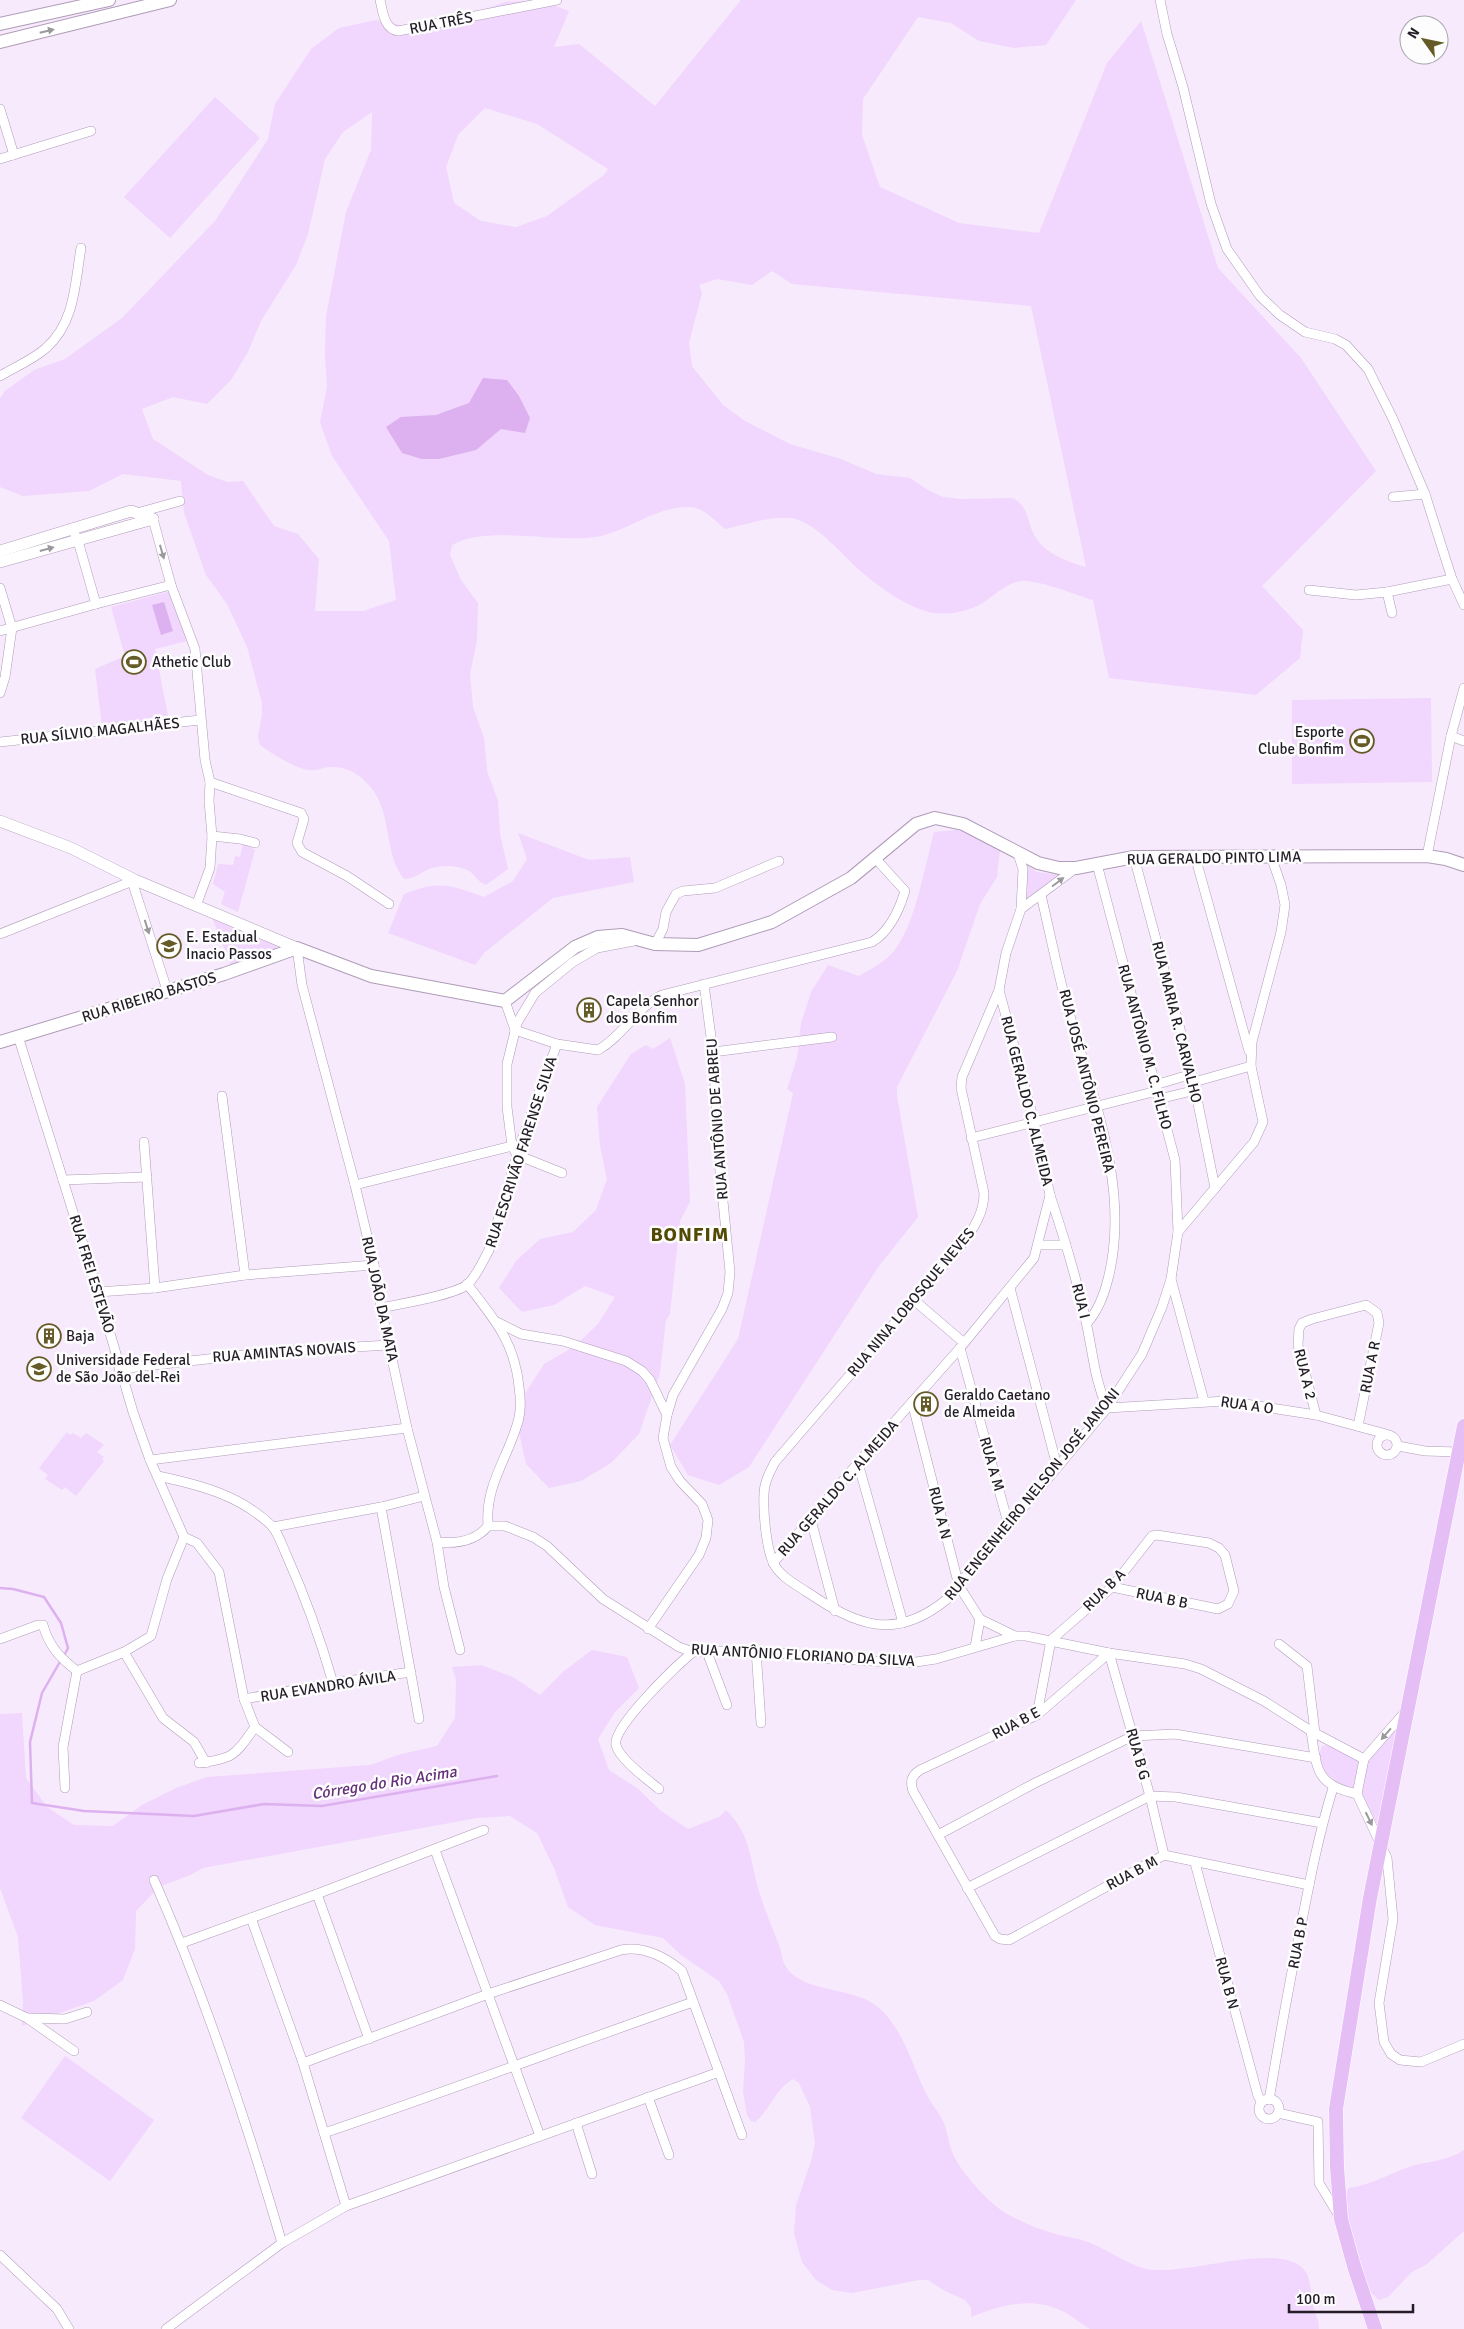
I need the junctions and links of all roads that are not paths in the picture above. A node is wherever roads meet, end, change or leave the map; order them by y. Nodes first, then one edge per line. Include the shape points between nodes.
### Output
1 (109, 0) edge
2 (170, 0) edge
3 (380, 0) edge
4 (557, 0) edge
5 (1160, 0) edge
6 (114, 16) junction
7 (0, 24) edge
8 (0, 42) edge
9 (0, 109) edge
10 (91, 131) dead end
11 (14, 155) junction
12 (0, 159) edge
13 (81, 248) dead end
14 (0, 376) edge
15 (1425, 494) junction
16 (1393, 497) dead end
17 (180, 501) dead end
18 (134, 512) junction
19 (153, 520) junction
20 (72, 528) junction
21 (78, 541) junction
22 (0, 552) edge
23 (0, 562) edge
24 (1452, 579) junction
25 (171, 585) junction
26 (0, 588) edge
27 (1309, 590) dead end
28 (1387, 592) junction
29 (96, 604) junction
30 (1464, 605) edge
31 (1392, 613) dead end
32 (12, 628) junction
33 (0, 631) edge
34 (1464, 688) edge
35 (0, 693) edge
36 (200, 720) junction
37 (1452, 736) junction
38 (1464, 741) edge
39 (0, 742) edge
40 (210, 782) junction
41 (0, 821) edge
42 (212, 836) junction
43 (255, 844) dead end
44 (1018, 854) junction
45 (1195, 856) junction
46 (1271, 856) junction
47 (1427, 856) junction
48 (1134, 857) junction
49 (876, 859) junction
50 (779, 861) dead end
51 (1096, 864) junction
52 (1464, 865) edge
53 (1076, 868) junction
54 (134, 880) junction
55 (1041, 895) junction
56 (389, 904) dead end
57 (196, 906) junction
58 (1021, 909) junction
59 (0, 934) edge
60 (638, 940) junction
61 (655, 944) junction
62 (297, 948) junction
63 (704, 984) junction
64 (168, 990) junction
65 (999, 990) junction
66 (504, 1001) junction
67 (515, 1030) junction
68 (18, 1036) junction
69 (832, 1037) dead end
70 (0, 1042) edge
71 (557, 1044) junction
72 (713, 1052) junction
73 (1251, 1062) junction
74 (1194, 1082) junction
75 (1157, 1092) junction
76 (222, 1096) dead end
77 (1096, 1106) junction
78 (1034, 1121) junction
79 (971, 1138) junction
80 (144, 1142) dead end
81 (515, 1151) junction
82 (562, 1173) dead end
83 (147, 1177) junction
84 (63, 1180) junction
85 (355, 1185) junction
86 (1215, 1188) junction
87 (1050, 1195) junction
88 (1178, 1232) junction
89 (1038, 1245) junction
90 (1066, 1245) junction
91 (374, 1265) junction
92 (245, 1275) junction
93 (1171, 1279) junction
94 (468, 1284) junction
95 (155, 1288) junction
96 (1010, 1288) junction
97 (98, 1292) junction
98 (915, 1301) junction
99 (1180, 1306) junction
100 (380, 1308) junction
101 (1162, 1308) junction
102 (1375, 1309) joint
103 (497, 1322) junction
104 (1087, 1323) junction
105 (522, 1334) junction
106 (389, 1345) junction
107 (961, 1345) junction
108 (511, 1347) junction
109 (119, 1369) junction
110 (1204, 1401) junction
111 (912, 1402) junction
112 (1107, 1408) junction
113 (667, 1415) junction
114 (1316, 1415) junction
115 (1358, 1426) junction
116 (1464, 1426) edge
117 (407, 1428) junction
118 (1368, 1428) junction
119 (1386, 1434) junction
120 (1377, 1442) junction
121 (1398, 1446) junction
122 (1459, 1452) junction
123 (150, 1460) junction
124 (858, 1463) junction
125 (1057, 1466) junction
126 (158, 1476) junction
127 (424, 1496) junction
128 (381, 1507) junction
129 (811, 1520) junction
130 (1008, 1523) junction
131 (488, 1526) junction
132 (273, 1527) junction
133 (184, 1537) junction
134 (437, 1542) junction
135 (773, 1563) junction
136 (959, 1586) junction
137 (1112, 1587) junction
138 (1212, 1608) joint
139 (835, 1611) junction
140 (980, 1619) junction
141 (903, 1623) junction
142 (648, 1628) junction
143 (1015, 1636) junction
144 (0, 1639) edge
145 (1051, 1640) junction
146 (1279, 1644) dead end
147 (975, 1647) junction
148 (460, 1650) dead end
149 (756, 1650) junction
150 (124, 1652) junction
151 (693, 1652) junction
152 (707, 1652) junction
153 (1109, 1653) junction
154 (77, 1671) junction
155 (411, 1672) junction
156 (333, 1683) junction
157 (244, 1699) junction
158 (727, 1705) dead end
159 (1407, 1709) junction
160 (1037, 1715) junction
161 (419, 1719) dead end
162 (760, 1722) dead end
163 (255, 1727) junction
164 (1313, 1732) junction
165 (1133, 1736) junction
166 (288, 1752) dead end
167 (1316, 1758) junction
168 (1364, 1759) junction
169 (65, 1788) dead end
170 (1333, 1788) junction
171 (659, 1789) dead end
172 (1357, 1794) junction
173 (1150, 1796) junction
174 (1322, 1823) junction
175 (484, 1830) dead end
176 (938, 1834) junction
177 (1381, 1844) junction
178 (435, 1850) junction
179 (1164, 1855) junction
180 (1195, 1863) junction
181 (154, 1880) dead end
182 (1309, 1884) junction
183 (967, 1888) junction
184 (317, 1894) junction
185 (251, 1918) junction
186 (182, 1943) junction
187 (488, 1994) junction
188 (693, 2002) junction
189 (0, 2004) edge
190 (88, 2012) dead end
191 (28, 2018) junction
192 (369, 2039) junction
193 (1464, 2044) edge
194 (74, 2051) dead end
195 (303, 2063) junction
196 (513, 2065) junction
197 (719, 2072) junction
198 (648, 2097) junction
199 (1266, 2101) junction
200 (1278, 2113) junction
201 (576, 2123) junction
202 (324, 2133) junction
203 (742, 2135) dead end
204 (540, 2136) junction
205 (669, 2155) dead end
206 (592, 2174) dead end
207 (346, 2206) junction
208 (1341, 2219) junction
209 (282, 2243) junction
210 (0, 2255) edge
211 (69, 2329) edge
212 (166, 2329) edge
213 (1375, 2329) edge

1 - 6 street
1 - 7 main road
2 - 6 main road
3 - 4 street, RUA TRÊS via 386,24 398,31
5 - 15 street via 1212,204 1227,249 1260,296 1280,315 1305,332 1335,339 1368,369 1394,418
8 -> 6 main road
9 - 11 street
10 - 11 street
11 - 12 street
13 - 14 street via 70,314 60,332 46,348
15 - 16 street
15 - 24 street
17 - 18 street
18 - 19 street
18 - 20 street
19 - 21 street
19 -> 25 street
20 - 21 street
20 - 22 street
23 -> 21 street
21 - 29 street
24 - 28 street
24 - 30 street
25 - 29 street
25 - 36 street via 195,649
26 - 32 street
27 - 28 street via 1356,595
28 - 31 street
29 - 32 street
32 - 33 street
32 - 35 street
34 - 37 street
36 - 39 street, RUA SÍLVIO MAGALHÃES
36 - 40 street
37 - 38 street
37 - 47 street
40 - 42 street
40 - 56 street via 301,813 304,819 297,843 302,852
41 - 54 street via 70,848
42 - 43 street
42 - 57 street via 210,868
44 - 49 main road, RUA GERALDO PINTO LIMA via 954,821 935,818 916,824
44 - 53 main road, RUA GERALDO PINTO LIMA via 1038,863
44 - 58 street, RUA NINA LOBOSQUE NEVES via 1023,869
45 - 46 main road, RUA GERALDO PINTO LIMA
45 - 48 main road, RUA GERALDO PINTO LIMA
45 - 73 street
46 - 47 main road, RUA GERALDO PINTO LIMA
46 - 73 street via 1286,905 1252,1042
47 - 52 main road, RUA GERALDO PINTO LIMA via 1446,858
48 - 51 main road, RUA GERALDO PINTO LIMA
48 - 74 street, RUA MARIA R. CARVALHO
49 - 61 main road via 851,878 772,922 698,945
49 - 63 street via 905,891 884,935 858,946
50 - 61 street via 715,888 676,894
51 - 53 main road, RUA GERALDO PINTO LIMA
51 - 75 street, RUA ANTÔNIO M. C. FILHO
55 -> 53 street
54 - 57 street
54 - 59 street
54 -> 64 street
55 - 58 street
55 - 77 street, RUA JOSÉ ANTÔNIO PEREIRA via 1065,998
57 - 62 street
58 - 65 street, RUA NINA LOBOSQUE NEVES via 1006,953
60 - 61 main road
60 - 66 main road via 622,935 585,942
60 - 67 street via 589,951 572,962 535,994
62 - 64 main road, RUA RIBEIRO BASTOS
62 - 66 main road via 371,976
62 - 85 street, RUA JOÃO DA MATA via 302,985
63 - 71 street via 654,999 612,1042 598,1050
63 - 72 street, RUA ANTÔNIO DE ABREU
64 - 68 main road, RUA RIBEIRO BASTOS
65 - 78 street, RUA GERALDO C. ALMEIDA
65 - 79 street, RUA NINA LOBOSQUE NEVES via 962,1077 961,1088
66 - 67 street
67 - 71 street
67 - 81 street via 507,1064 507,1107
68 - 70 main road, RUA RIBEIRO BASTOS
68 - 84 street, RUA FREI ESTEVÃO
69 - 72 street
71 - 81 street, RUA ESCRIVÃO FARENSE SILVA
72 - 113 street, RUA ANTÔNIO DE ABREU via 730,1272 728,1293 673,1395
73 - 74 street
73 - 86 street via 1263,1122 1260,1132
74 - 75 street
74 - 75 street
74 - 86 street, RUA MARIA R. CARVALHO
75 - 77 street
75 - 88 street, RUA ANTÔNIO M. C. FILHO via 1175,1160
76 - 92 street
77 - 78 street
77 - 104 street, RUA JOSÉ ANTÔNIO PEREIRA via 1115,1200 1114,1257 1105,1290
78 - 79 street
78 - 87 street, RUA GERALDO C. ALMEIDA
79 - 98 street, RUA NINA LOBOSQUE NEVES via 984,1206 964,1242
80 - 83 street
81 - 82 street
81 - 85 street
81 - 94 street, RUA ESCRIVÃO FARENSE SILVA via 489,1250
83 - 84 street
83 - 95 street
84 - 97 street, RUA FREI ESTEVÃO
85 - 91 street, RUA JOÃO DA MATA
86 - 88 street
87 - 89 street, RUA GERALDO C. ALMEIDA
87 - 90 street, RUA I
88 - 93 street, RUA ENGENHEIRO NELSON JOSÉ JANONI
89 - 90 street
89 - 96 street, RUA GERALDO C. ALMEIDA via 1034,1258
90 - 104 street, RUA I
91 - 92 street
91 - 100 street, RUA JOÃO DA MATA
92 - 95 street
93 - 99 street, RUA ENGENHEIRO NELSON JOSÉ JANONI
93 - 101 street, RUA ENGENHEIRO NELSON JOSÉ JANONI
94 - 100 street
94 - 103 street
95 - 97 street
96 - 107 street, RUA GERALDO C. ALMEIDA
96 - 125 street
97 - 109 street, RUA FREI ESTEVÃO
98 - 107 street
98 - 135 street, RUA NINA LOBOSQUE NEVES via 775,1462 769,1473 764,1504
99 - 101 street
99 - 110 street, RUA ENGENHEIRO NELSON JOSÉ JANONI
100 - 106 street, RUA JOÃO DA MATA
101 - 112 street, RUA ENGENHEIRO NELSON JOSÉ JANONI via 1142,1354
102 - 114 street, RUA A 2 via 1362,1305 1302,1323 1298,1344
102 - 115 street, RUA A R via 1379,1323
103 - 105 street
103 - 108 street
104 - 112 street, RUA I via 1098,1388
105 - 108 street
105 - 113 street via 563,1341 626,1361 650,1380
106 - 109 street, RUA AMINTAS NOVAIS via 253,1353
106 - 117 street, RUA JOÃO DA MATA
107 - 111 street, RUA GERALDO C. ALMEIDA
107 - 130 street, RUA A M
108 - 131 street via 517,1364 521,1401 518,1425 496,1474 488,1502
109 - 123 street, RUA FREI ESTEVÃO
110 - 112 street, RUA A O
110 - 114 street, RUA A O via 1226,1401
111 - 124 street, RUA GERALDO C. ALMEIDA
111 - 136 street, RUA A N
112 - 125 street, RUA ENGENHEIRO NELSON JOSÉ JANONI
113 - 142 street, RUA ANTÔNIO DE ABREU via 663,1438 671,1466 702,1504 708,1520 706,1538 699,1555
114 - 115 street, RUA A O
115 - 118 street, RUA A O
116 - 122 highway
117 - 123 street
117 - 127 street, RUA JOÃO DA MATA
118 - 119 street, RUA A O
118 - 120 street via 1375,1434
119 - 120 street
119 - 121 street via 1395,1437
120 - 121 street via 1379,1451 1386,1455 1393,1453
121 - 122 street
122 - 159 highway
123 - 126 street, RUA FREI ESTEVÃO
124 - 129 street, RUA GERALDO C. ALMEIDA
124 - 141 street
125 - 130 street, RUA ENGENHEIRO NELSON JOSÉ JANONI
126 - 132 street via 232,1497
126 - 133 street, RUA FREI ESTEVÃO
127 - 128 street
127 - 134 street, RUA JOÃO DA MATA
128 - 132 street
128 - 155 street
129 - 135 street, RUA GERALDO C. ALMEIDA
129 - 139 street
130 - 136 street, RUA ENGENHEIRO NELSON JOSÉ JANONI
131 - 134 street via 470,1540
131 - 142 street, RUA ANTÔNIO FLORIANO DA SILVA via 517,1530 547,1546 598,1594
132 - 156 street via 302,1588
133 - 150 street via 167,1579 153,1633
133 - 157 street via 197,1543 219,1572
134 - 148 street, RUA JOÃO DA MATA via 444,1587
135 - 139 street via 790,1581
136 - 140 street, RUA A N
136 - 141 street, RUA ENGENHEIRO NELSON JOSÉ JANONI via 930,1612
137 - 138 street, RUA B B
137 - 138 street, RUA B A via 1152,1536 1209,1543 1225,1555 1234,1591 1228,1604
137 - 145 street, RUA B A
139 - 141 street, RUA ENGENHEIRO NELSON JOSÉ JANONI via 861,1622
140 - 143 street
140 - 147 street
142 - 151 street, RUA ANTÔNIO FLORIANO DA SILVA
143 - 145 street, RUA ANTÔNIO FLORIANO DA SILVA
143 - 147 street, RUA ANTÔNIO FLORIANO DA SILVA
144 - 154 street via 41,1624 51,1646
145 - 153 street, RUA ANTÔNIO FLORIANO DA SILVA
145 - 160 street
146 - 164 street via 1307,1666
147 - 149 street, RUA ANTÔNIO FLORIANO DA SILVA via 909,1663 820,1658
149 - 152 street, RUA ANTÔNIO FLORIANO DA SILVA
149 - 162 street
150 - 154 street
150 - 163 street via 163,1718 194,1742 202,1763 233,1756
151 - 152 street, RUA ANTÔNIO FLORIANO DA SILVA
151 - 171 street via 649,1695 622,1727 616,1740 618,1750
152 - 158 street
153 - 160 street, RUA B E
153 - 164 street, RUA ANTÔNIO FLORIANO DA SILVA via 1201,1669 1264,1701
153 - 165 street, RUA B G
154 - 169 street via 64,1748
155 - 156 street, RUA EVANDRO ÁVILA
155 - 161 street
156 - 157 street, RUA EVANDRO ÁVILA
157 - 163 street
159 -> 168 street
159 - 177 highway
160 - 176 street, RUA B E via 920,1770 912,1778 913,1791
163 - 166 street
164 - 167 street
164 - 168 street, RUA ANTÔNIO FLORIANO DA SILVA
165 - 167 street via 1175,1734
165 - 173 street, RUA B G
165 - 176 street
167 - 170 street via 1324,1781
168 - 172 street
170 - 172 street
170 - 174 street, RUA B P
172 -> 177 street
173 - 174 street via 1176,1797
173 - 179 street, RUA B G
173 - 183 street
174 - 182 street, RUA B P
175 - 178 street
176 - 183 street
177 - 193 street via 1387,1858 1393,1919 1380,2003 1384,2042 1391,2054 1400,2060 1421,2062
177 - 208 highway via 1336,2109
178 - 184 street
178 - 187 street
179 - 180 street, RUA B M
179 - 183 street, RUA B M via 1008,1940 995,1936
180 - 182 street, RUA B M
180 - 199 street, RUA B N via 1258,2096
181 - 186 street
182 - 199 street, RUA B P
184 - 185 street
184 - 192 street
185 - 186 street
185 - 195 street
186 - 209 street via 226,2064
187 - 188 street via 621,1950 641,1949 672,1963 682,1972
187 - 192 street
187 - 196 street
188 - 196 street
188 - 197 street
189 - 191 street
190 - 191 street via 65,2019
191 - 194 street
192 - 195 street
195 - 202 street
196 - 202 street
196 - 204 street
197 - 198 street
197 - 203 street
198 - 201 street
198 - 205 street
199 - 200 street via 1278,2105
199 - 200 street via 1260,2113 1265,2118 1273,2118
200 - 208 street via 1318,2122 1319,2183
201 - 204 street
201 - 206 street
202 - 207 street
204 - 207 street
207 - 209 street
208 - 213 highway
209 - 212 street
210 - 211 street via 57,2309

